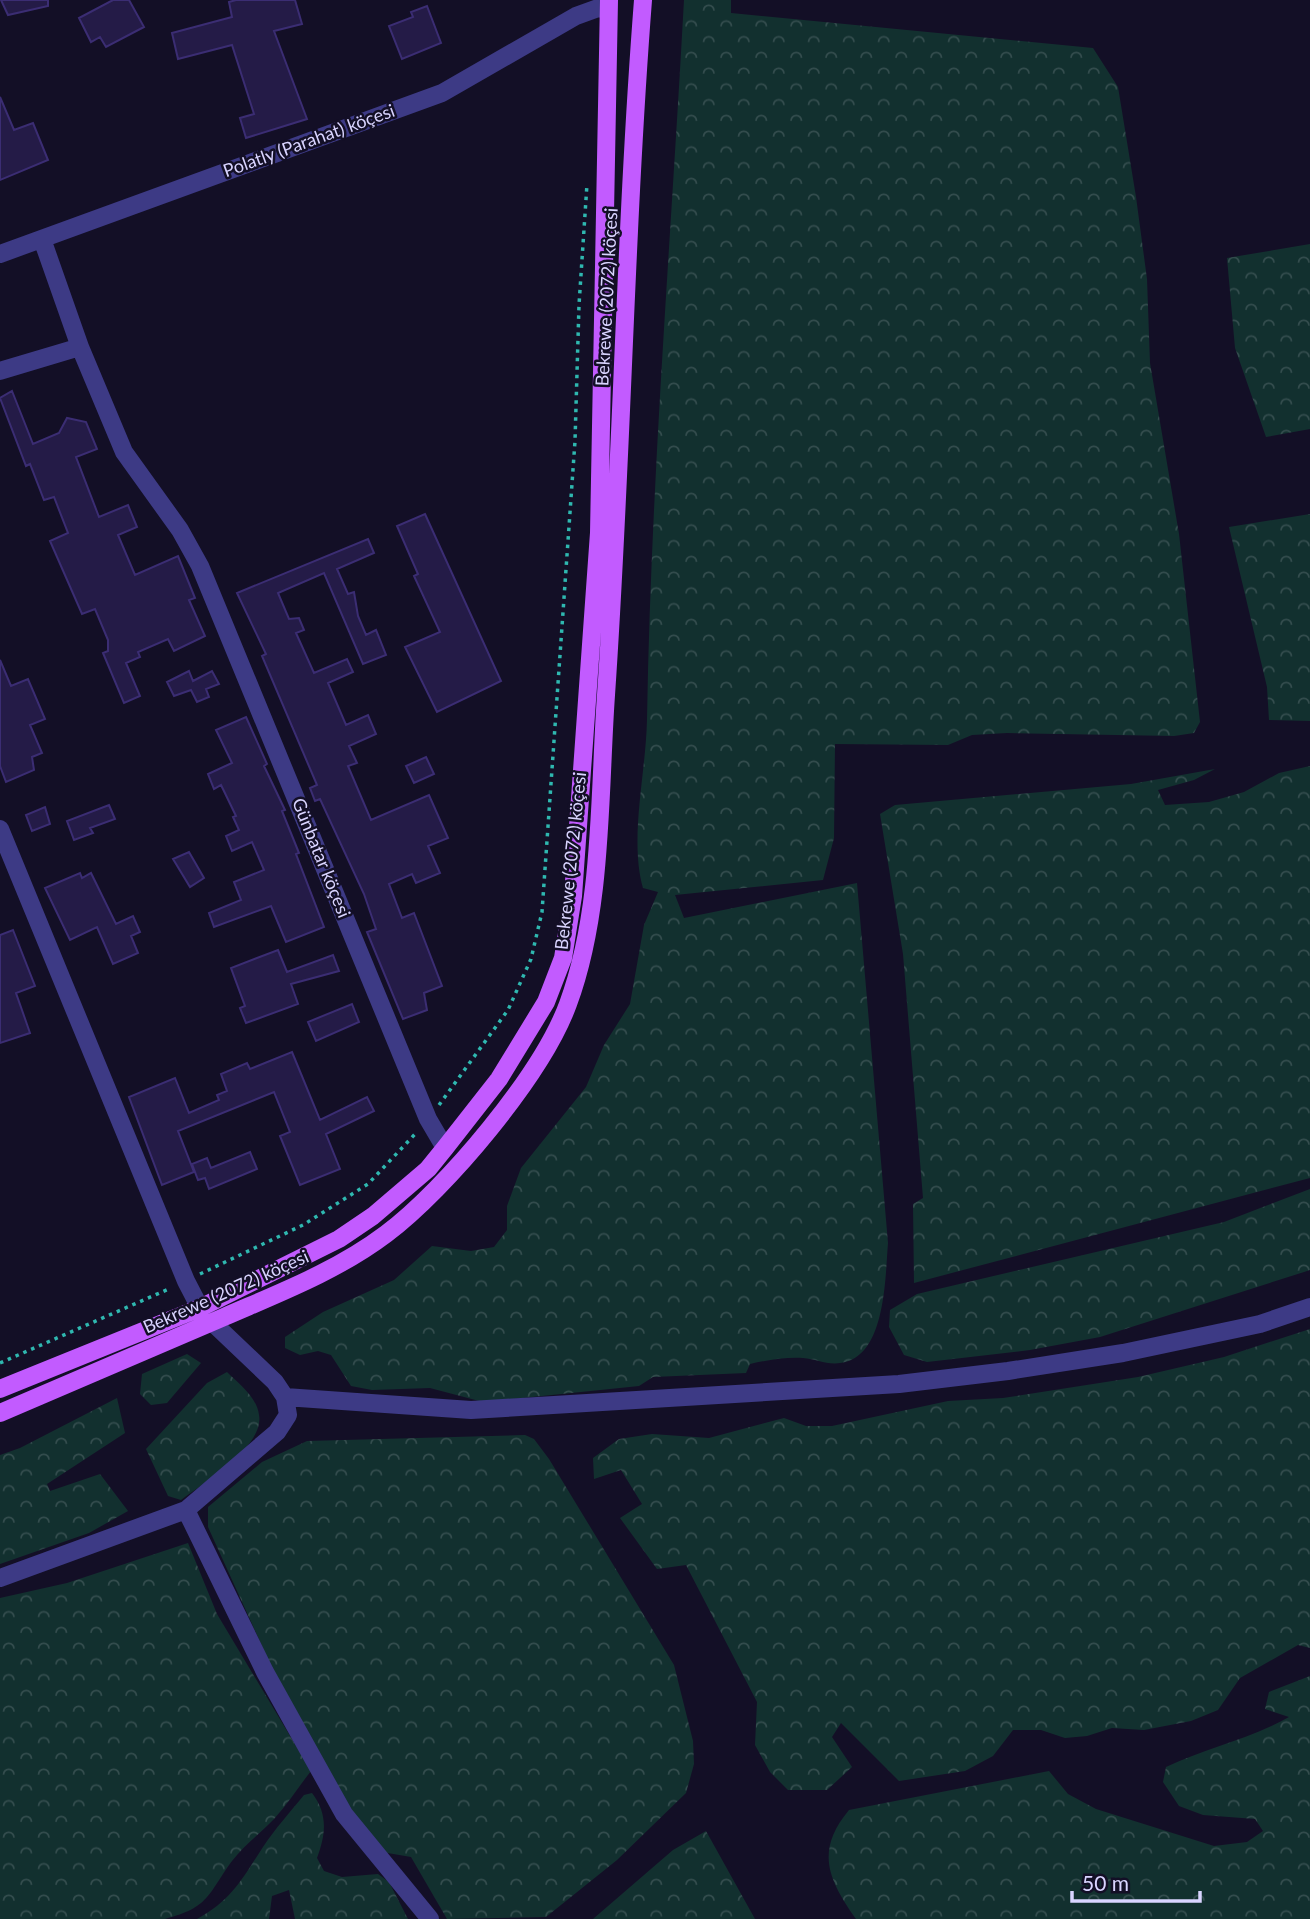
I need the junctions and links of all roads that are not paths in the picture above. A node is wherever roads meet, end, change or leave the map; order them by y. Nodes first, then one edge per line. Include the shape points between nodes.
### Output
1 (643, 0) edge
2 (609, 5) edge
3 (42, 239) junction
4 (0, 254) edge
5 (80, 346) junction
6 (0, 372) edge
7 (0, 828) edge
8 (445, 1149) junction
9 (1310, 1307) edge
10 (200, 1308) junction
11 (212, 1322) junction
12 (0, 1389) edge
13 (285, 1397) junction
14 (0, 1413) edge
15 (186, 1510) junction
16 (0, 1578) edge
17 (430, 1919) edge

1 - 11 main road, Bekrewe (2072) köçesi via 615,559 592,899 567,1009 481,1139 442,1184 387,1233 311,1279
2 - 3 street, Polatly (Parahat) köçesi via 576,16 442,93
2 - 8 main road, Bekrewe (2072) köçesi via 599,533 573,895 563,958 546,1002 499,1079
3 - 4 street, Polatly (Parahat) köçesi
3 - 5 street, Günbatar köçesi
5 - 6 street
5 - 8 street, Günbatar köçesi via 124,452 200,566 428,1119
7 - 10 street
8 - 10 main road, Bekrewe (2072) köçesi via 373,1216 339,1239
9 - 13 street via 1260,1324 1123,1353 899,1384 471,1410
10 - 12 main road, Bekrewe (2072) köçesi
11 - 13 street
11 - 14 main road, Bekrewe (2072) köçesi
13 - 15 street via 288,1415 277,1432
15 - 16 street
15 - 17 street via 265,1672 344,1814

